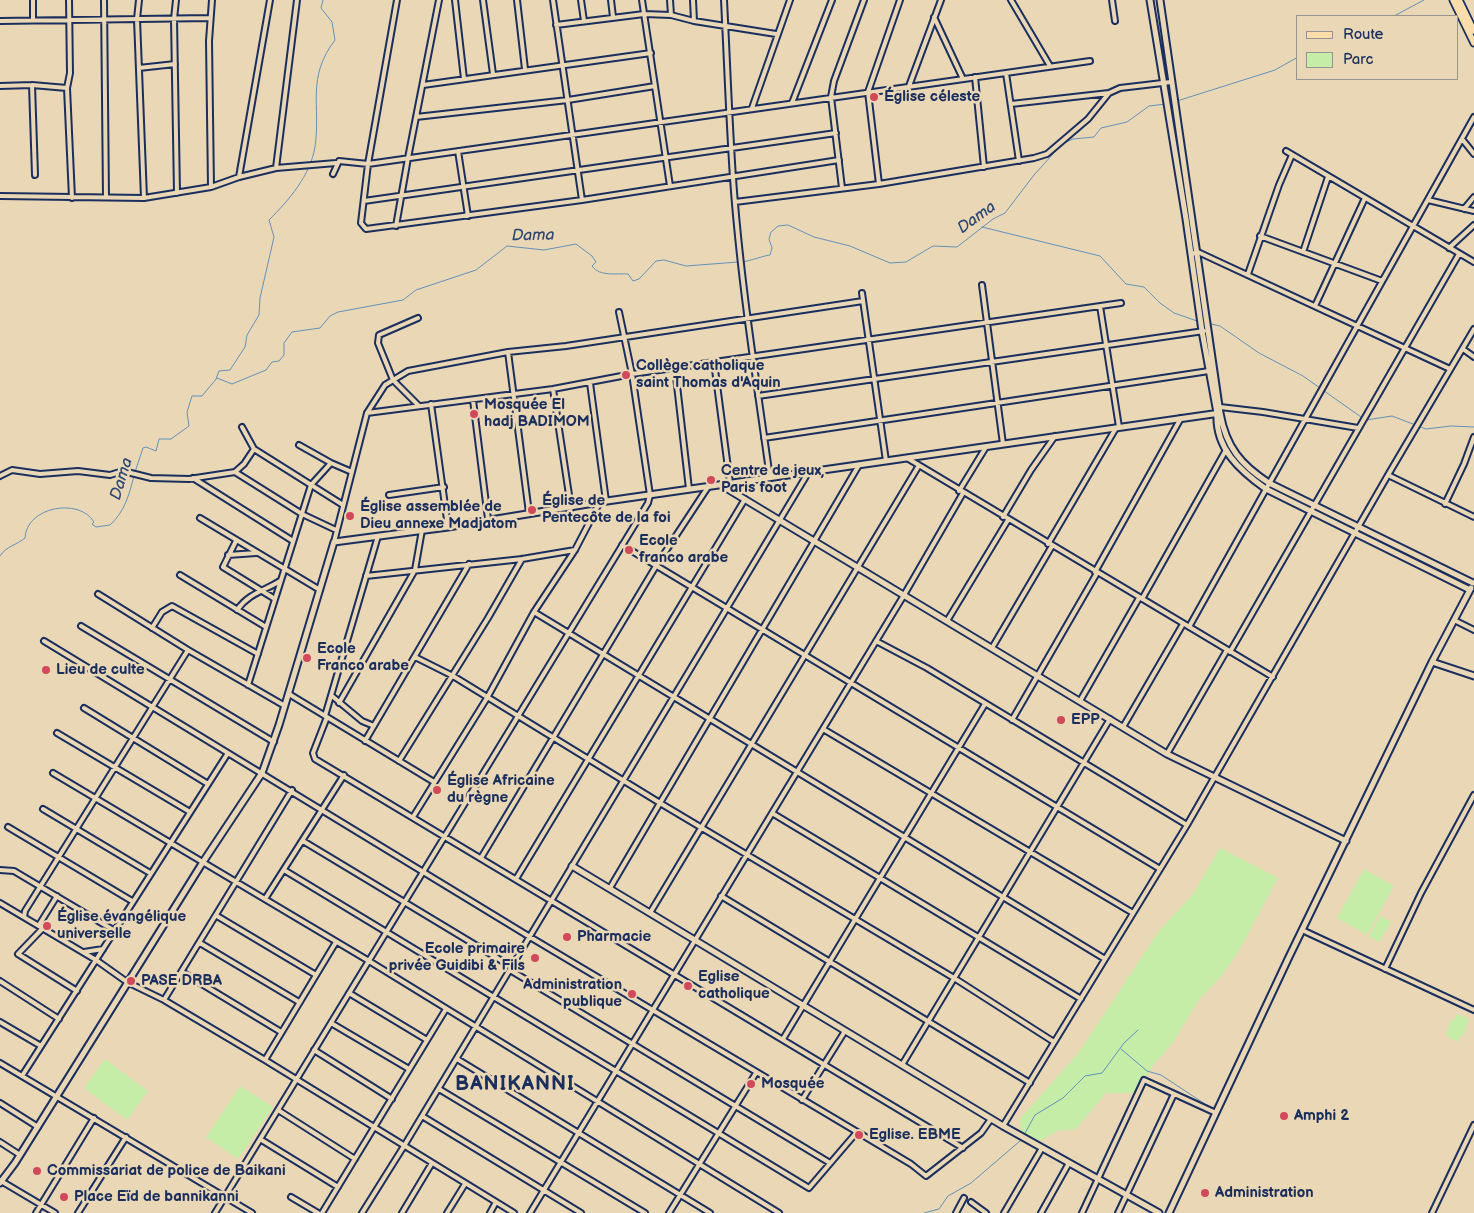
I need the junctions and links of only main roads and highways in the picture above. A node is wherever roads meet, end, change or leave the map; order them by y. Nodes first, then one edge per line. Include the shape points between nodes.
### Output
1 (1453, 0) edge
2 (1459, 0) edge
3 (1474, 31) edge
4 (1474, 43) edge

1 - 4 main road
2 - 3 main road

